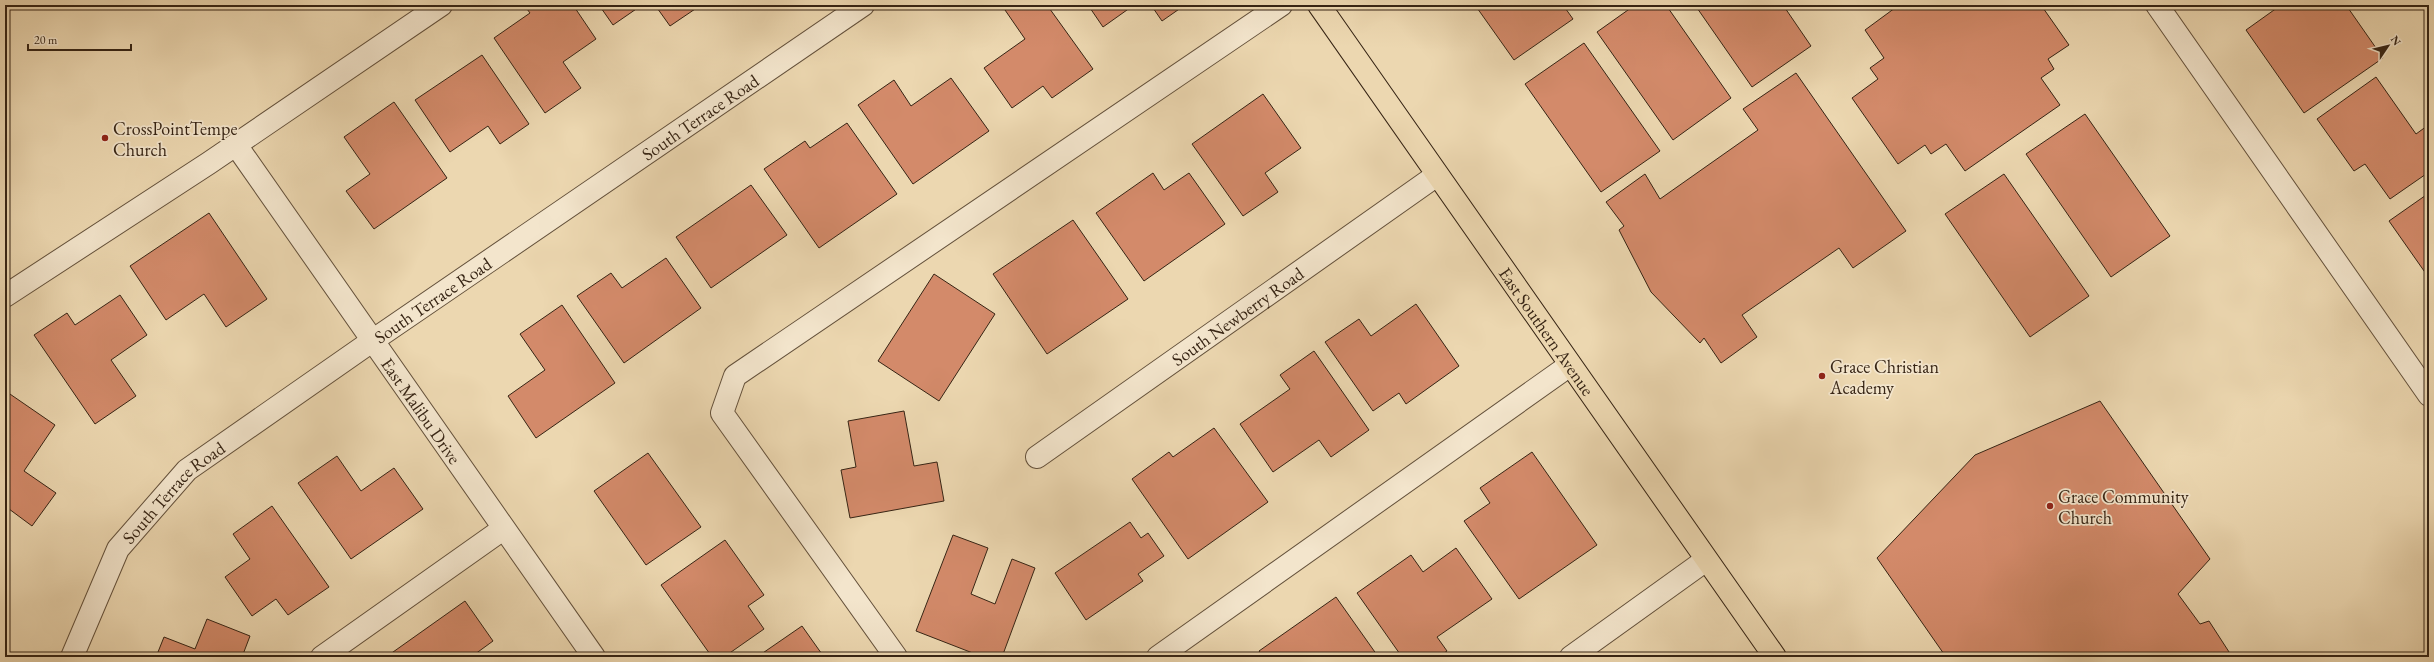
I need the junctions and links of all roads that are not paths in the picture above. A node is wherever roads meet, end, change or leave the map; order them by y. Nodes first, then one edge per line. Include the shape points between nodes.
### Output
1 (441, 5) edge
2 (863, 5) edge
3 (1281, 5) edge
4 (1319, 5) edge
5 (2157, 5) edge
6 (236, 145) junction
7 (1437, 175) junction
8 (5, 296) edge
9 (372, 341) junction
10 (1570, 365) junction
11 (2429, 395) edge
12 (1037, 457) dead end
13 (504, 528) junction
14 (1706, 560) junction
15 (72, 657) edge
16 (322, 657) edge
17 (594, 657) edge
18 (896, 657) edge
19 (1158, 657) edge
20 (1571, 657) edge
21 (1775, 657) edge

1 - 6 street
2 - 9 street, South Terrace Road
3 - 18 street via 735,376 722,413
4 - 7 main road, East Southern Avenue
5 - 11 street
6 - 8 street
6 - 9 street, East Malibu Drive
7 - 10 main road, East Southern Avenue
7 - 12 street, South Newberry Road
9 - 13 street, East Malibu Drive
9 - 15 street, South Terrace Road via 187,470 118,549
10 - 14 main road, East Southern Avenue
10 - 19 street
13 - 16 street
13 - 17 street, East Malibu Drive
14 - 20 street
14 - 21 main road, East Southern Avenue

